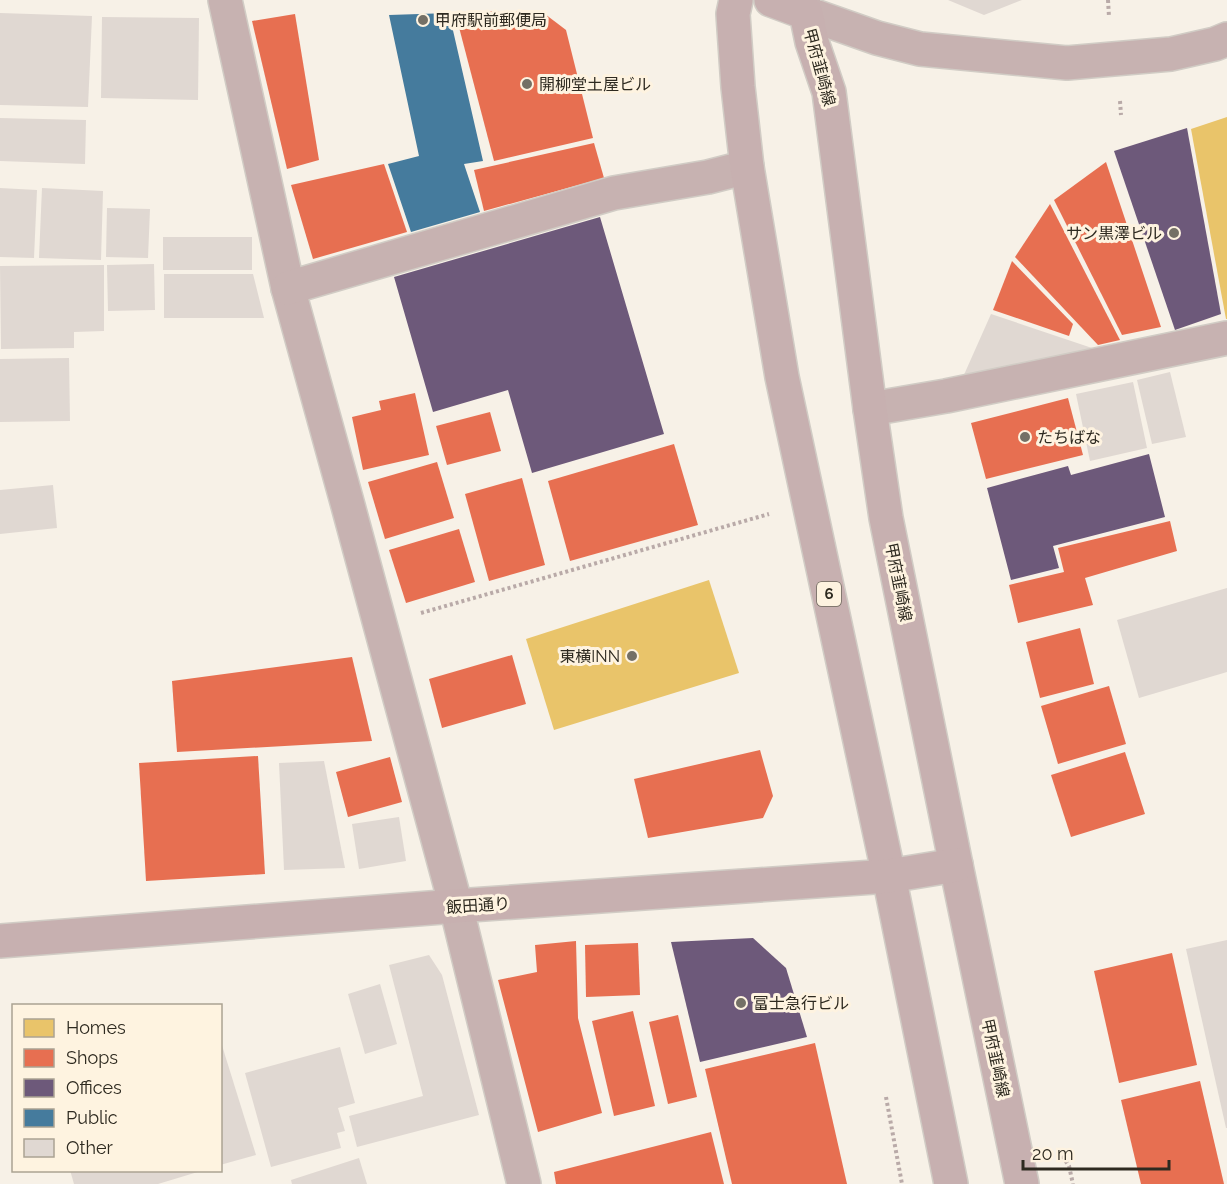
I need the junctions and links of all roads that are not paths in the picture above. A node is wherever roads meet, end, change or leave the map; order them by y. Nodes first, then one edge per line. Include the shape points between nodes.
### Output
1 (225, 0) edge
2 (736, 0) edge
3 (771, 0) edge
4 (805, 7) edge
5 (1227, 39) edge
6 (747, 167) junction
7 (288, 288) junction
8 (1227, 339) edge
9 (870, 409) junction
10 (956, 865) junction
11 (889, 876) junction
12 (456, 906) junction
13 (0, 941) edge
14 (524, 1184) edge
15 (951, 1184) edge
16 (1022, 1184) edge

1 - 7 street
2 - 6 main road, 6 via 733,14
3 - 4 main road, 甲府韮崎線
4 - 5 street via 877,38 920,50 1067,63 1171,54
4 - 9 main road, 甲府韮崎線 via 829,92
6 - 7 street via 614,193
6 - 11 main road, 6 via 782,377
7 - 12 street
8 - 9 street
9 - 10 main road, 甲府韮崎線 via 886,518
10 - 11 main road, 飯田通り
10 - 16 main road, 甲府韮崎線
11 - 12 main road, 飯田通り
11 - 15 main road, 6
12 - 13 main road, 飯田通り
12 - 14 street

